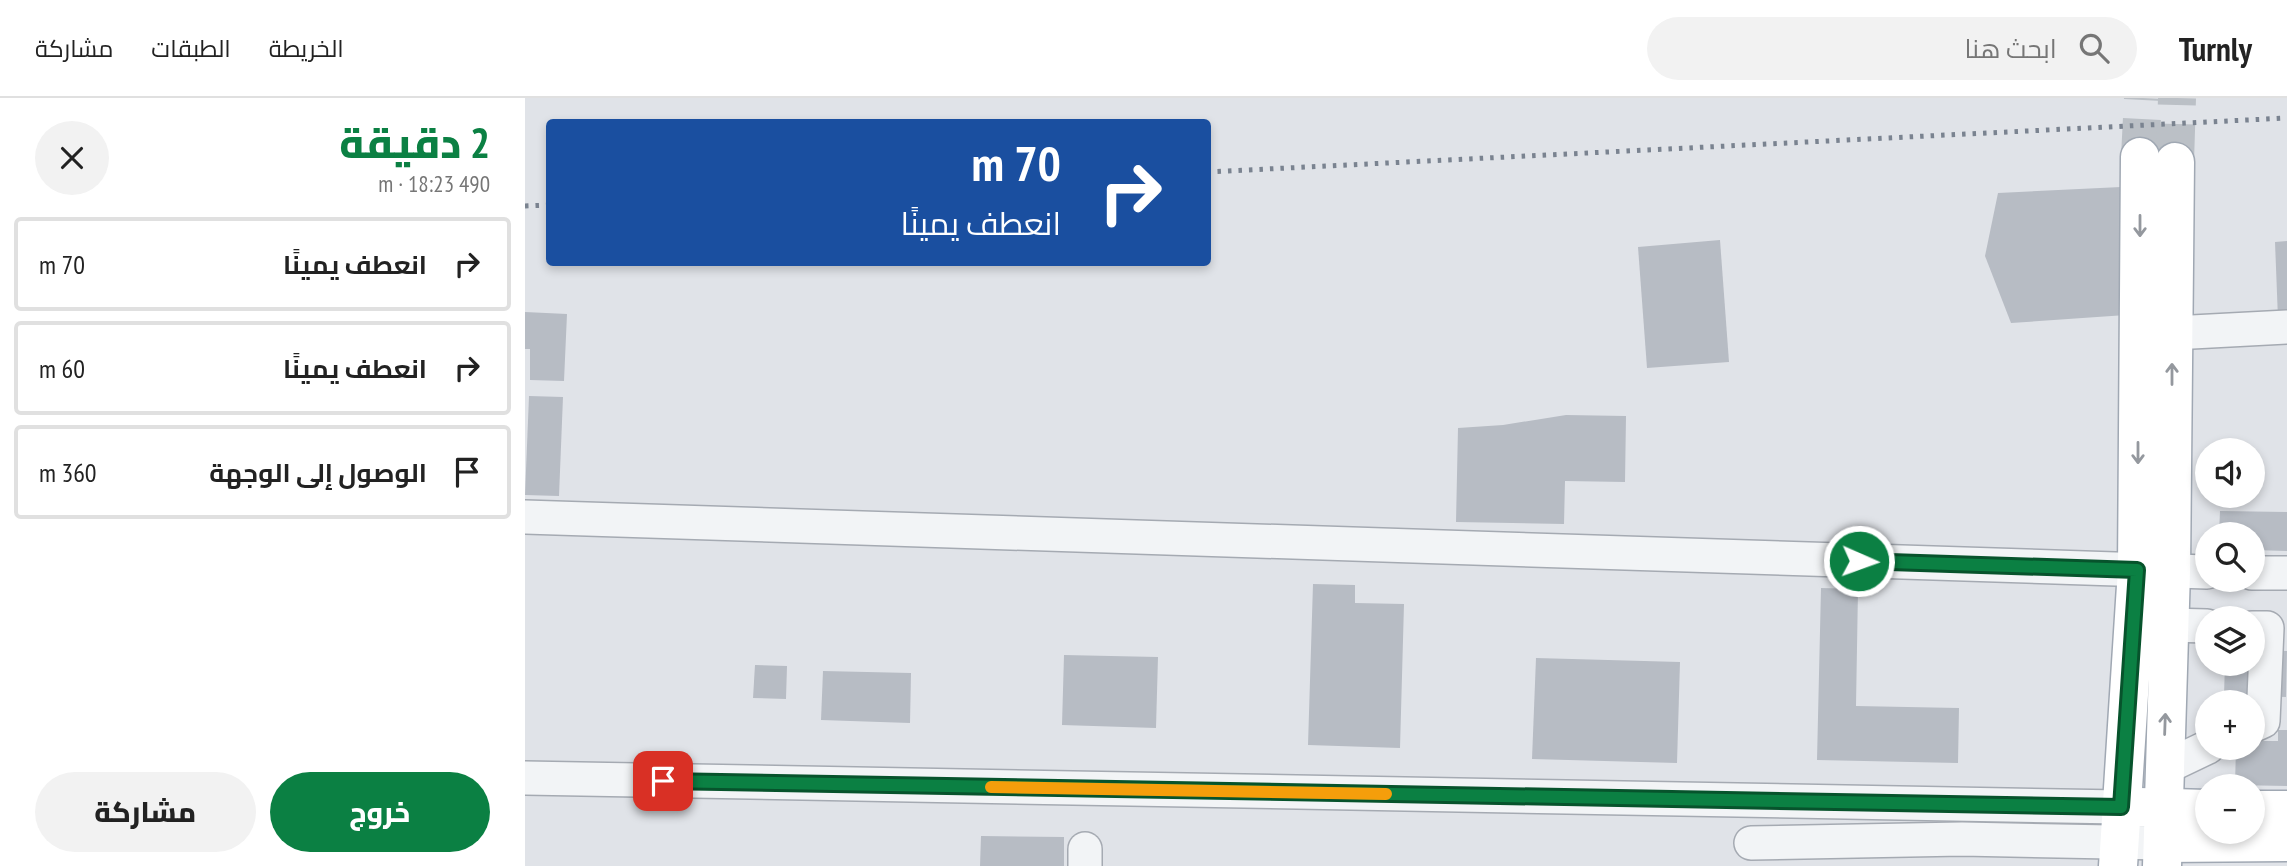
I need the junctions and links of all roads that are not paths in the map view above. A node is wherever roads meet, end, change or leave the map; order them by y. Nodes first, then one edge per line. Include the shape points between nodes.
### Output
1 (2287, 327) edge
2 (2173, 333) junction
3 (525, 517) edge
4 (2172, 571) edge
5 (2265, 573) edge
6 (2287, 573) edge
7 (2169, 625) junction
8 (2195, 626) edge
9 (2265, 628) edge
10 (2265, 674) edge
11 (2195, 753) edge
12 (2164, 768) junction
13 (525, 778) edge
14 (2265, 810) edge
15 (2287, 810) edge
16 (2195, 816) edge
17 (2119, 839) edge
18 (2163, 839) edge
19 (2287, 842) edge
20 (1751, 843) dead end

1 - 2 street
4 -> 2 main road
2 -> 4 main road via 2158,160
3 - 4 street
4 - 7 main road
4 - 17 main road
5 - 6 street
7 - 8 street
12 -> 7 main road
9 - 10 street
11 - 12 street
12 - 18 main road
13 - 17 street
14 - 15 main road
16 - 18 main road
17 - 18 main road
17 - 20 street
18 - 19 main road

